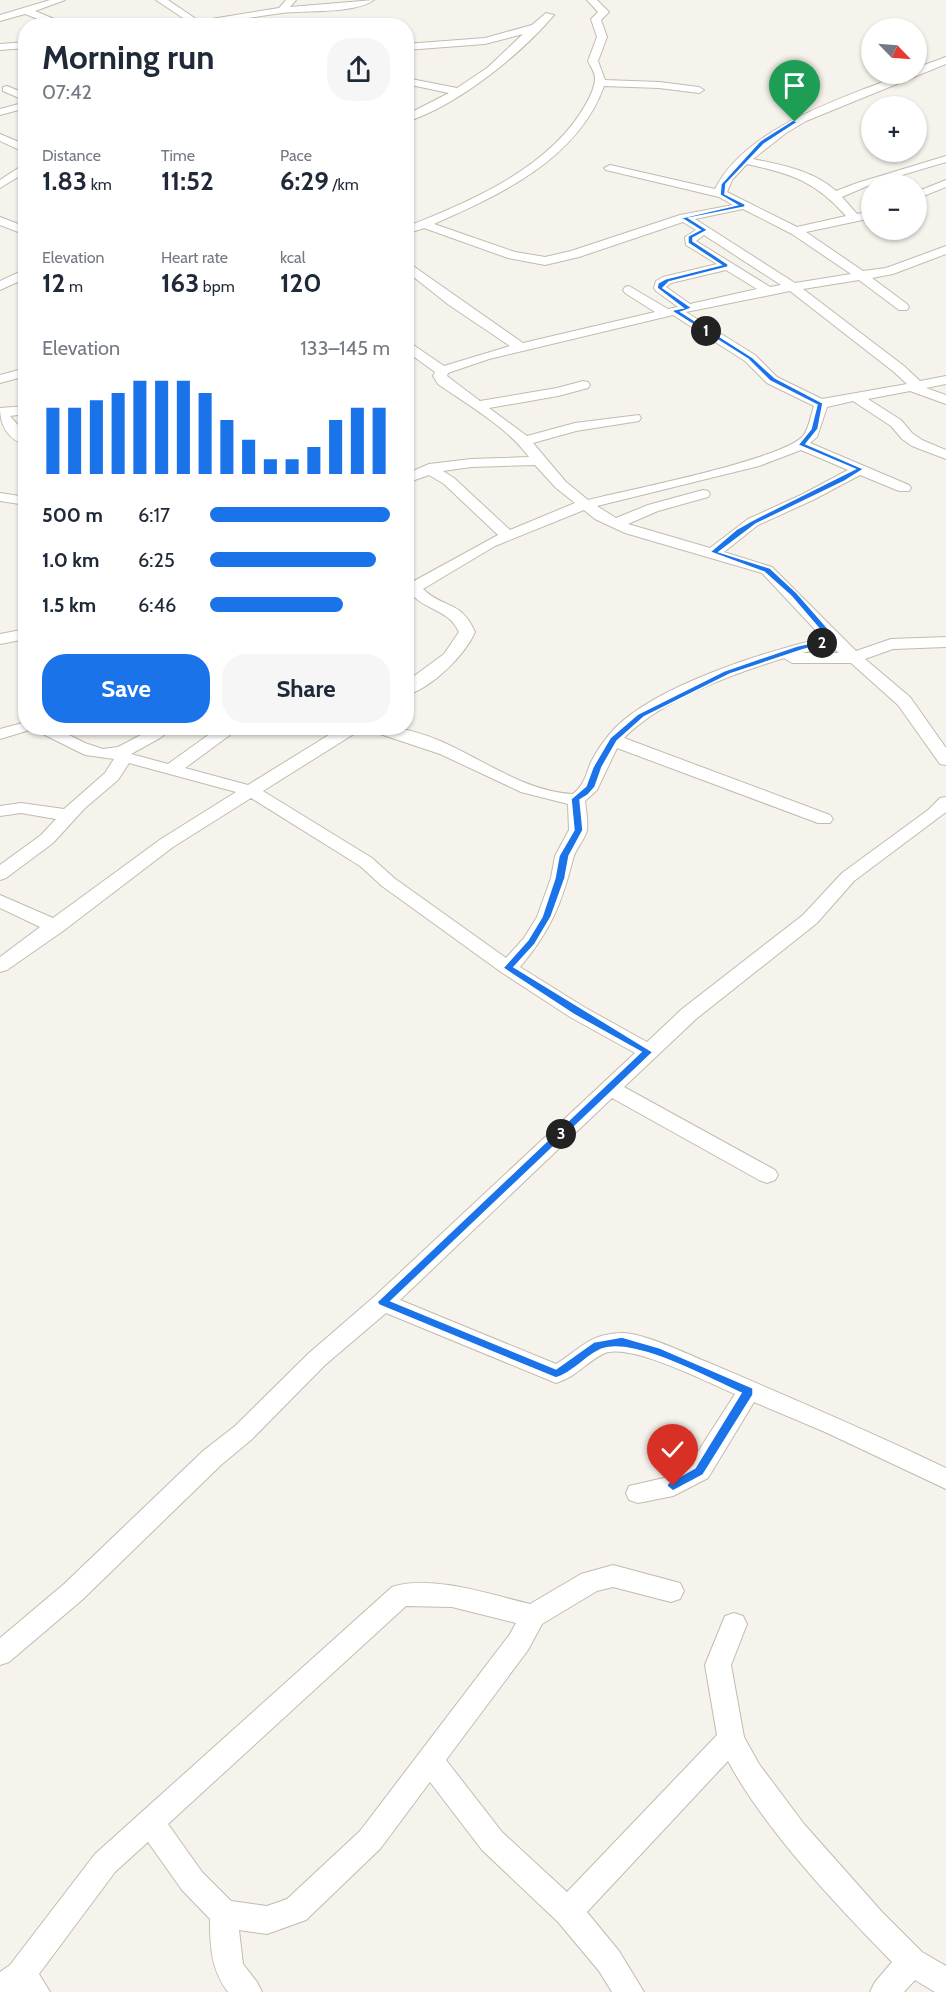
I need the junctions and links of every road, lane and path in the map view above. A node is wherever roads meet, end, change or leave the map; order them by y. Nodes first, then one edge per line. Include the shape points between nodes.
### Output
1 (60, 0) edge
2 (161, 0) edge
3 (291, 0) edge
4 (369, 0) edge
5 (592, 0) edge
6 (282, 9) junction
7 (27, 11) junction
8 (549, 15) dead end
9 (0, 18) edge
10 (45, 18) edge
11 (190, 18) edge
12 (233, 18) edge
13 (537, 27) junction
14 (0, 42) edge
15 (6, 46) edge
16 (414, 46) edge
17 (946, 60) edge
18 (927, 68) edge
19 (414, 83) edge
20 (600, 83) junction
21 (888, 84) edge
22 (7, 89) dead end
23 (699, 90) dead end
24 (459, 92) junction
25 (18, 94) edge
26 (18, 107) edge
27 (0, 112) edge
28 (414, 115) edge
29 (0, 136) edge
30 (18, 146) edge
31 (945, 159) edge
32 (744, 160) junction
33 (610, 168) dead end
34 (18, 172) edge
35 (946, 183) edge
36 (0, 185) edge
37 (927, 191) edge
38 (722, 194) junction
39 (835, 196) junction
40 (743, 206) junction
41 (861, 217) edge
42 (684, 218) junction
43 (855, 219) junction
44 (0, 220) edge
45 (423, 224) junction
46 (18, 228) edge
47 (414, 228) edge
48 (705, 230) junction
49 (796, 231) junction
50 (946, 250) edge
51 (726, 266) junction
52 (414, 271) edge
53 (861, 276) junction
54 (18, 277) edge
55 (0, 286) edge
56 (793, 287) junction
57 (628, 290) dead end
58 (768, 291) junction
59 (903, 307) dead end
60 (676, 311) junction
61 (520, 347) junction
62 (414, 350) edge
63 (442, 371) junction
64 (18, 374) edge
65 (0, 379) edge
66 (946, 380) edge
67 (583, 385) dead end
68 (914, 386) junction
69 (855, 396) junction
70 (946, 400) edge
71 (821, 404) junction
72 (478, 406) junction
73 (18, 412) edge
74 (2, 417) edge
75 (634, 418) dead end
76 (18, 433) edge
77 (525, 441) junction
78 (802, 445) junction
79 (946, 455) edge
80 (539, 461) junction
81 (429, 468) junction
82 (860, 469) junction
83 (414, 475) edge
84 (904, 488) dead end
85 (703, 494) dead end
86 (0, 496) edge
87 (18, 499) edge
88 (584, 505) junction
89 (615, 524) junction
90 (507, 535) junction
91 (714, 552) junction
92 (414, 584) edge
93 (414, 591) edge
94 (18, 636) edge
95 (0, 639) edge
96 (834, 640) junction
97 (946, 642) edge
98 (853, 658) junction
99 (764, 659) junction
100 (414, 683) edge
101 (18, 729) edge
102 (0, 734) edge
103 (55, 735) edge
104 (154, 735) edge
105 (218, 735) edge
106 (340, 735) edge
107 (402, 735) edge
108 (613, 740) junction
109 (120, 756) junction
110 (946, 759) edge
111 (172, 769) junction
112 (251, 791) junction
113 (576, 799) junction
114 (946, 802) edge
115 (0, 811) edge
116 (68, 815) junction
117 (824, 819) dead end
118 (0, 874) edge
119 (0, 901) edge
120 (56, 927) junction
121 (0, 966) edge
122 (508, 968) junction
123 (648, 1052) junction
124 (610, 1088) junction
125 (767, 1175) dead end
126 (383, 1302) junction
127 (749, 1391) junction
128 (946, 1479) edge
129 (638, 1493) dead end
130 (671, 1591) dead end
131 (533, 1616) junction
132 (734, 1624) dead end
133 (0, 1654) edge
134 (731, 1739) junction
135 (430, 1760) junction
136 (149, 1821) junction
137 (568, 1912) junction
138 (224, 1914) junction
139 (912, 1962) junction
140 (946, 1982) edge
141 (18, 1986) edge
142 (247, 1992) edge
143 (629, 1992) edge
144 (885, 1992) edge

1 - 7 street
2 - 11 street
3 - 6 street
4 - 6 street via 343,6
5 - 20 street via 604,12 596,19 603,31 593,61
6 - 12 street
7 - 9 street
7 - 10 street
8 - 13 street
13 - 16 street via 485,40
13 - 24 street via 491,70
14 - 15 street
17 - 18 street
19 - 24 street
20 - 23 street
20 - 45 street via 589,111 532,168 501,188
21 - 32 street via 795,122
22 - 25 street
24 - 28 street
26 - 27 street
29 - 30 street
31 - 39 street
32 - 38 street via 723,184
32 - 39 street via 791,172
33 - 38 street
34 - 36 street
35 - 37 street
38 - 40 street
39 - 43 street
40 - 42 street
40 - 49 street
41 - 43 street
42 - 45 street via 545,261 512,255
42 - 48 street
43 - 49 street
44 - 46 street
45 - 47 street
48 - 51 street via 691,237 690,242
48 - 56 street
49 - 53 street
50 - 53 street via 889,271
51 - 58 street
51 - 60 street via 660,284
52 - 61 street
53 - 56 street
53 - 59 street
54 - 55 street
56 - 58 street
56 - 68 street via 899,369
57 - 60 street
58 - 60 street
60 - 61 street
60 - 71 street via 750,358 772,380
61 - 63 street
62 - 63 street
63 - 72 street via 443,381
64 - 65 street
66 - 68 street
67 - 72 street
68 - 69 street
68 - 70 street
69 - 71 street
69 - 79 street via 896,423 917,443
71 - 78 street via 814,429
72 - 77 street
73 - 74 street
74 - 76 street
75 - 77 street via 575,427
77 - 80 street
78 - 82 street
78 - 88 street via 769,459
80 - 81 street
80 - 88 street
81 - 83 street
81 - 90 street via 449,481
82 - 84 street
82 - 91 street via 753,522
85 - 89 street
86 - 87 street
88 - 89 street
88 - 90 street
89 - 91 street
90 - 92 street
91 - 96 street via 767,570
93 - 100 street via 460,616 467,632 454,652
94 - 95 street
96 - 98 street
96 - 99 street
97 - 98 street via 891,644
98 - 99 street
98 - 110 street via 904,701
99 - 108 street via 727,672 656,707
101 - 102 street
103 - 109 street via 85,750
104 - 109 street
105 - 111 street
106 - 112 street
107 - 113 street via 446,750 536,791
108 - 113 street via 590,787
108 - 117 street
109 - 111 street
109 - 116 street via 112,776
111 - 112 street
112 - 120 street via 167,843
112 - 122 street via 366,862
113 - 122 street via 579,830 564,856 546,917
114 - 123 street via 848,878 810,919 711,996
115 - 116 street via 21,808
116 - 118 street via 47,839
119 - 120 street
120 - 121 street
122 - 123 street
123 - 124 street
124 - 125 street
124 - 126 street
126 - 127 street via 556,1374 598,1345 622,1341 656,1351
126 - 133 street via 317,1359 243,1434 212,1458 73,1592
127 - 128 street via 833,1425
127 - 129 street via 699,1472 673,1486
130 - 131 street via 613,1576 590,1582
131 - 135 street via 519,1642
131 - 136 street via 452,1596 401,1595
132 - 134 street via 718,1665
134 - 137 street
134 - 139 street via 749,1773 794,1833
135 - 137 street via 492,1841
135 - 138 street via 370,1840 296,1910 267,1920
136 - 138 street via 192,1881
136 - 141 street via 105,1863
137 - 143 street
138 - 142 street via 230,1971
139 - 140 street
139 - 144 street

